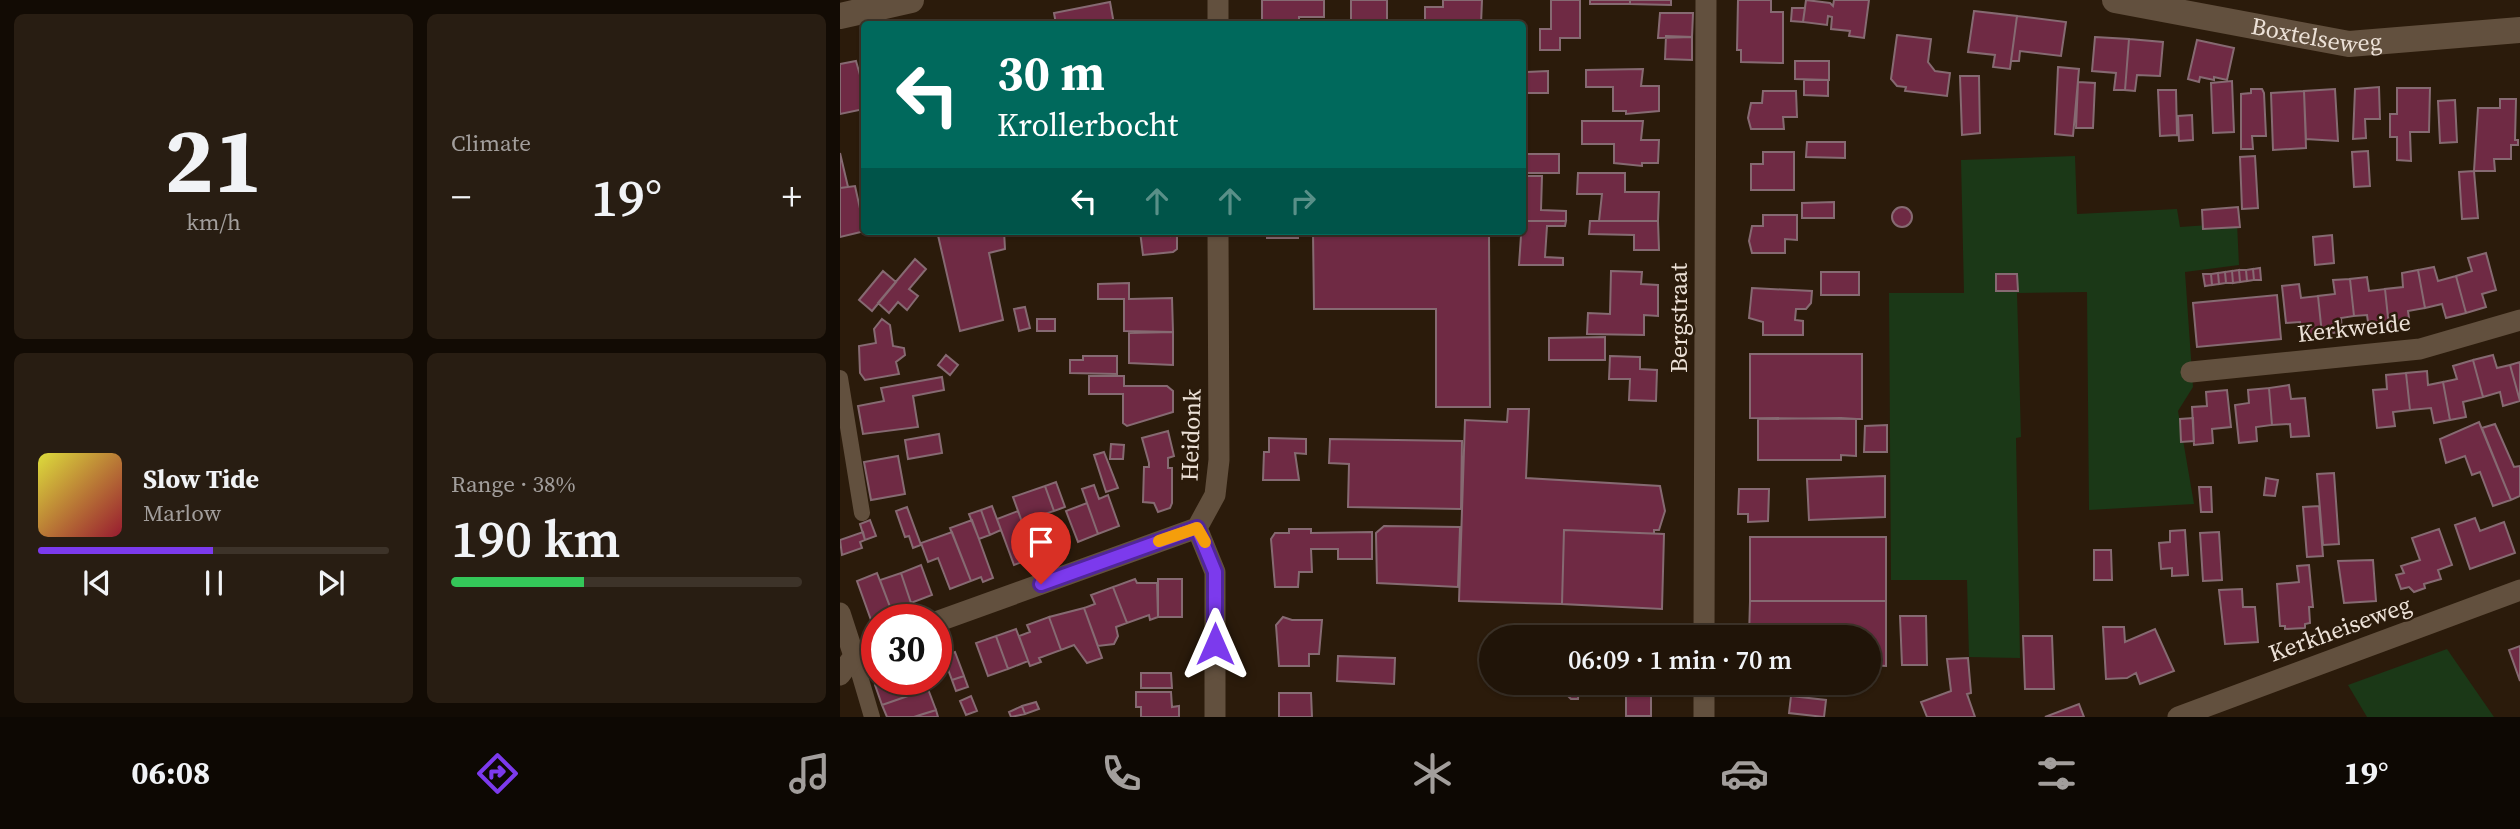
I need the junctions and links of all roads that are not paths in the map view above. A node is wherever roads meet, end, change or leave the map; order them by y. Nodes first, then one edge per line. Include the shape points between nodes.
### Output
1 (911, 0) edge
2 (1218, 0) edge
3 (1706, 0) edge
4 (2115, 0) edge
5 (840, 16) edge
6 (1218, 21) edge
7 (2520, 30) edge
8 (1219, 235) edge
9 (2520, 320) edge
10 (2190, 372) dead end
11 (840, 377) edge
12 (842, 399) edge
13 (847, 462) edge
14 (862, 513) dead end
15 (1197, 528) junction
16 (2520, 590) edge
17 (840, 613) edge
18 (952, 616) edge
19 (1704, 625) edge
20 (861, 652) edge
21 (854, 656) junction
22 (840, 675) edge
23 (1704, 695) edge
24 (872, 717) edge
25 (1215, 717) edge
26 (1704, 717) edge
27 (2178, 717) edge

1 - 5 street
2 - 6 street
3 - 19 street, Bergstraat
4 - 7 street, Boxtelseweg via 2349,44
8 - 15 street, Heidonk via 1219,460 1215,495
9 - 10 street, Kerkweide via 2420,349
11 - 12 street
12 - 13 street
13 - 14 street
15 - 18 street
15 - 25 street via 1215,572
16 - 27 street, Kerkheiseweg
17 - 21 street
20 - 21 street
21 - 22 street
21 - 24 street
23 - 26 street

